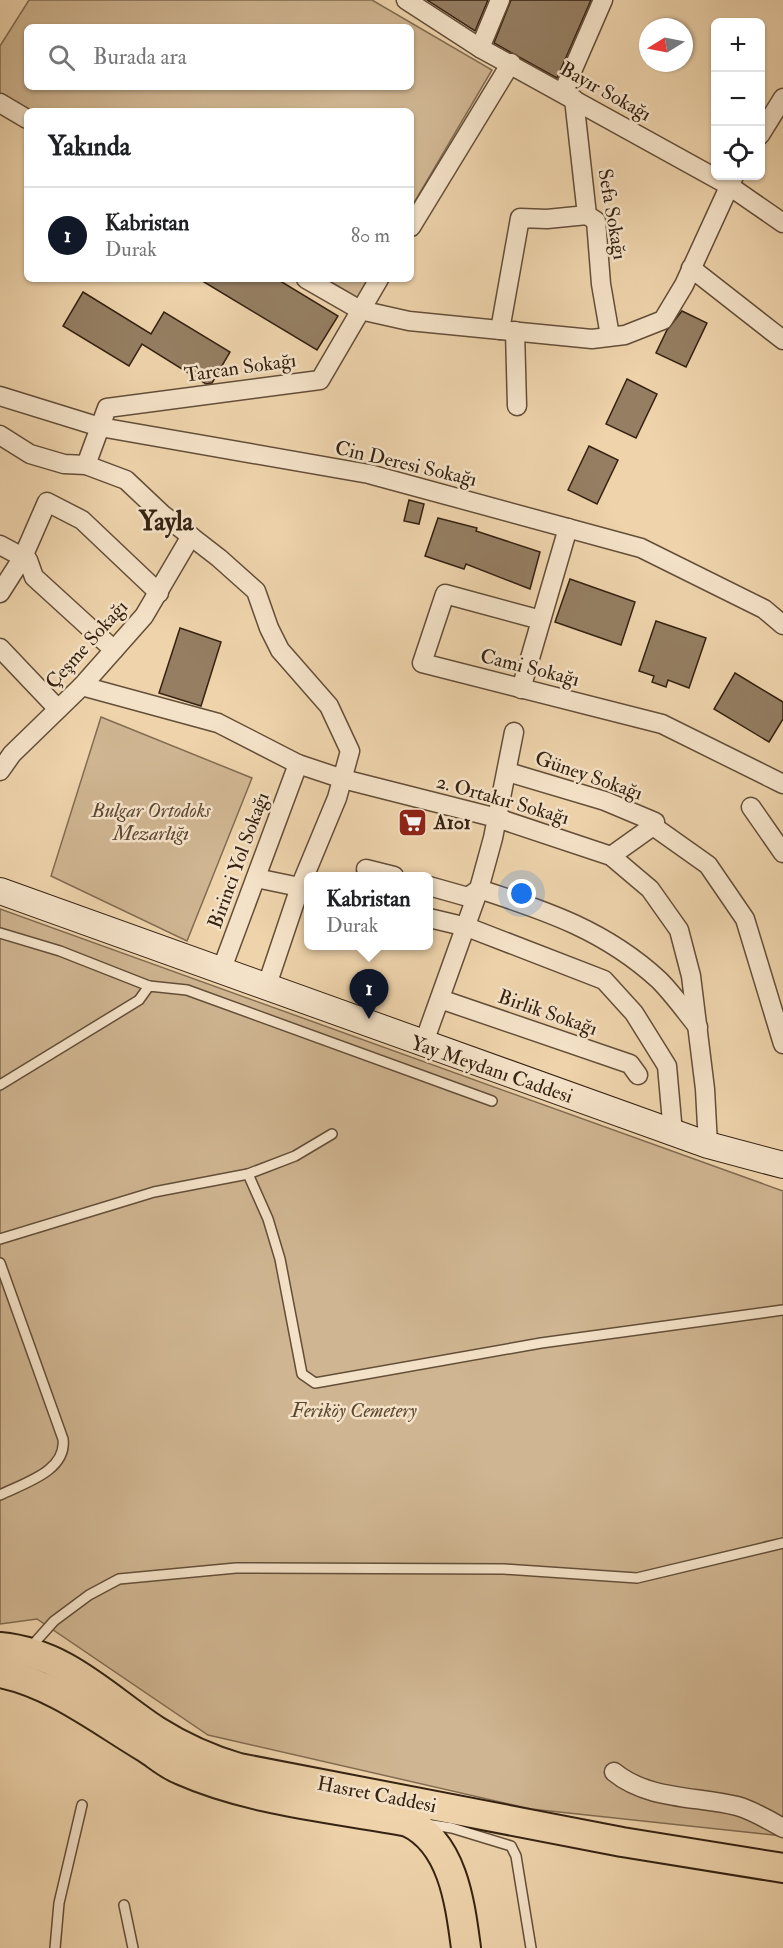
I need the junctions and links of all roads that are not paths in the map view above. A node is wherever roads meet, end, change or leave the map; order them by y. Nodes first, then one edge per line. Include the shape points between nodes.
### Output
1 (406, 0) edge
2 (500, 0) edge
3 (603, 0) edge
4 (480, 48) junction
5 (511, 63) junction
6 (568, 96) junction
7 (0, 103) edge
8 (782, 103) edge
9 (24, 117) edge
10 (765, 128) edge
11 (711, 170) edge
12 (731, 180) edge
13 (587, 215) junction
14 (414, 222) edge
15 (783, 223) edge
16 (691, 268) junction
17 (311, 282) edge
18 (377, 282) edge
19 (360, 310) junction
20 (507, 331) junction
21 (610, 336) junction
22 (783, 340) edge
23 (0, 396) edge
24 (517, 406) dead end
25 (100, 427) junction
26 (0, 435) edge
27 (86, 465) junction
28 (568, 528) junction
29 (191, 536) junction
30 (0, 545) edge
31 (23, 557) junction
32 (0, 593) edge
33 (159, 593) junction
34 (541, 620) junction
35 (783, 625) edge
36 (0, 648) edge
37 (114, 650) junction
38 (82, 686) junction
39 (521, 689) junction
40 (58, 709) junction
41 (514, 732) dead end
42 (298, 764) junction
43 (0, 771) edge
44 (508, 771) junction
45 (343, 779) junction
46 (783, 784) edge
47 (752, 807) dead end
48 (496, 818) junction
49 (655, 822) dead end
50 (780, 841) edge
51 (611, 856) junction
52 (366, 868) dead end
53 (310, 872) edge
54 (380, 872) edge
55 (256, 878) junction
56 (433, 887) edge
57 (304, 888) edge
58 (479, 889) junction
59 (0, 891) edge
60 (433, 919) edge
61 (467, 927) junction
62 (0, 933) edge
63 (221, 971) junction
64 (149, 986) junction
65 (266, 988) junction
66 (440, 999) junction
67 (778, 1015) edge
68 (698, 1026) junction
69 (783, 1044) edge
70 (423, 1045) junction
71 (638, 1075) dead end
72 (0, 1085) edge
73 (492, 1101) dead end
74 (673, 1132) junction
75 (332, 1134) dead end
76 (708, 1145) junction
77 (783, 1165) edge
78 (248, 1174) junction
79 (0, 1239) edge
80 (0, 1263) edge
81 (783, 1310) edge
82 (0, 1495) edge
83 (783, 1544) edge
84 (12, 1662) edge
85 (614, 1772) dead end
86 (82, 1805) dead end
87 (739, 1807) junction
88 (783, 1813) edge
89 (408, 1822) junction
90 (783, 1828) edge
91 (783, 1868) edge
92 (124, 1905) dead end
93 (55, 1948) edge
94 (133, 1948) edge
95 (466, 1948) edge
96 (531, 1948) edge

1 - 4 street, Bayır Sokağı
2 - 4 street
3 - 6 street
4 - 5 street, Bayır Sokağı
5 - 6 street, Bayır Sokağı
5 - 14 street
6 - 11 street, Bayır Sokağı
6 - 13 street, Sefa Sokağı
7 - 9 street
8 - 10 street
12 - 15 street, Bayır Sokağı
12 - 16 street
13 - 20 street via 520,218
13 - 21 street, Sefa Sokağı via 596,221
16 - 21 street via 663,320
16 - 22 street
17 - 19 street
18 - 19 street, Tarcan Sokağı
19 - 20 street via 409,321
19 - 25 street, Tarcan Sokağı via 320,380 107,408
20 - 21 street via 592,339
20 - 24 street
23 - 25 street, Cin Deresi Sokağı
25 - 27 street
25 - 28 street, Cin Deresi Sokağı via 369,474
26 - 27 street via 30,454 64,465
27 - 29 street via 126,480
28 - 34 street
28 - 35 street, Cin Deresi Sokağı via 641,548 764,609
29 - 33 street, Çeşme Sokağı
29 - 45 street via 256,591 280,650 329,706 350,751
30 - 31 street
31 - 32 street
31 - 33 street via 47,502 82,520
31 - 37 street via 28,560 33,577
33 - 37 street, Çeşme Sokağı
34 - 39 street
34 - 39 street, Cami Sokağı via 445,594 422,663
36 - 40 street
37 - 38 street, Çeşme Sokağı
38 - 40 street, Çeşme Sokağı
38 - 42 street, 2. Ortakır Sokağı via 218,723
39 - 46 street, Cami Sokağı via 662,724
40 - 43 street, Çeşme Sokağı
41 - 44 street
42 - 45 street, 2. Ortakır Sokağı
42 - 55 street, Birinci Yol Sokağı
44 - 48 street
44 - 49 street, Güney Sokağı via 605,801
45 - 48 street, 2. Ortakır Sokağı
45 - 53 street
47 - 50 street
48 - 51 street, 2. Ortakır Sokağı
48 - 58 street
51 - 67 street, Güney Sokağı via 653,826 708,865 745,919
51 - 68 street, 2. Ortakır Sokağı via 650,889 679,930
52 - 54 street
55 - 57 street
55 - 63 street, Birinci Yol Sokağı
56 - 58 street via 468,897
57 - 65 street
58 - 61 street
58 - 68 street via 546,911 616,944 661,981
59 - 63 street, Yay Meydanı Caddesi
60 - 61 street
61 - 66 street
61 - 74 street via 604,980 634,1013 667,1066
62 - 64 lane via 60,951
63 - 65 street, Yay Meydanı Caddesi
64 - 72 lane via 139,1000
64 - 73 lane via 187,990
65 - 70 street, Yay Meydanı Caddesi
66 - 70 street
66 - 71 street, Birlik Sokağı via 630,1064
67 - 69 street, Güney Sokağı
68 - 76 street, 2. Ortakır Sokağı
70 - 74 street, Yay Meydanı Caddesi
74 - 76 street, Yay Meydanı Caddesi
75 - 78 lane via 295,1156
76 - 77 street, Yay Meydanı Caddesi
78 - 79 lane via 154,1192
78 - 81 lane via 280,1259 302,1374 315,1383 541,1343
80 - 82 lane via 64,1451 58,1462 41,1475
83 - 84 lane via 637,1578 504,1569 236,1568 119,1579 89,1594 54,1621
84 - 89 main road, Hasret Caddesi via 177,1769 254,1793
84 - 91 main road, Hasret Caddesi via 64,1665 155,1730 211,1760 238,1768 622,1842
85 - 87 street via 627,1783 652,1791
86 - 93 lane via 59,1903
87 - 88 street
87 - 90 street
89 - 95 main road, Hasret Caddesi via 428,1834 447,1863
89 - 96 lane via 452,1828 511,1846
92 - 94 lane

